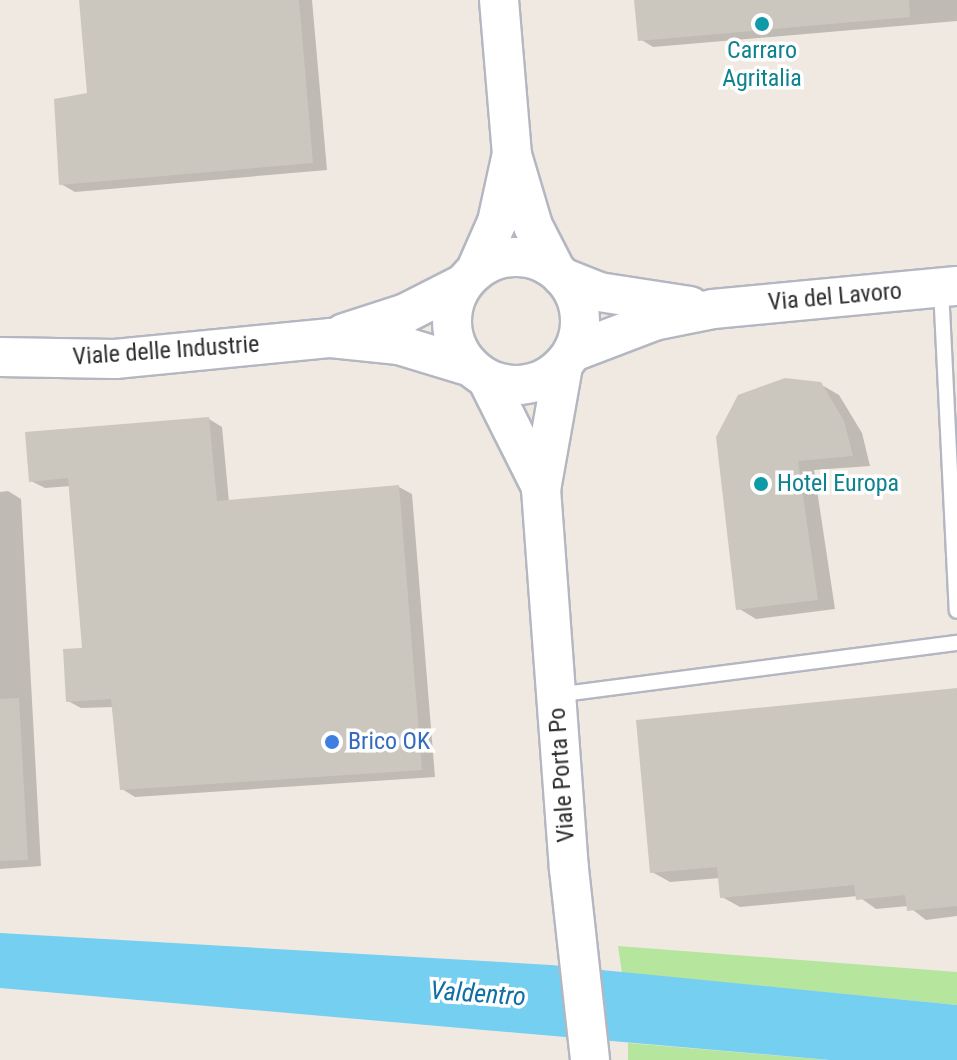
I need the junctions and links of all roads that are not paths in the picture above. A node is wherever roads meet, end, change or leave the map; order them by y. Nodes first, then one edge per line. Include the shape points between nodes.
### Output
1 (499, 0) edge
2 (512, 155) junction
3 (558, 273) junction
4 (469, 278) junction
5 (949, 287) edge
6 (713, 309) junction
7 (331, 338) junction
8 (0, 357) edge
9 (568, 359) junction
10 (479, 373) junction
11 (541, 489) junction
12 (957, 611) edge
13 (957, 643) edge
14 (556, 695) junction
15 (590, 1060) edge

1 - 2 main road, Viale Porta Po
2 - 3 main road, Viale Porta Po via 533,226
2 - 4 main road, Viale Porta Po via 497,222
3 - 4 main road via 523,257 498,260
3 - 6 main road via 599,292
3 - 9 main road, Viale Porta Po via 577,298 581,316
4 - 7 main road, Viale delle Industrie via 406,313
4 - 10 main road, Viale Porta Po via 451,318 456,344
5 - 6 main road, Via del Lavoro
5 - 12 lane
6 - 9 main road via 628,329
7 - 8 main road, Viale delle Industrie via 115,359
7 - 10 main road, Viale delle Industrie via 399,345
9 - 10 main road via 535,383 519,386
9 - 11 main road, Viale Porta Po
10 - 11 main road, Viale Porta Po
11 - 14 main road, Viale Porta Po
13 - 14 lane
14 - 15 main road, Viale Porta Po

